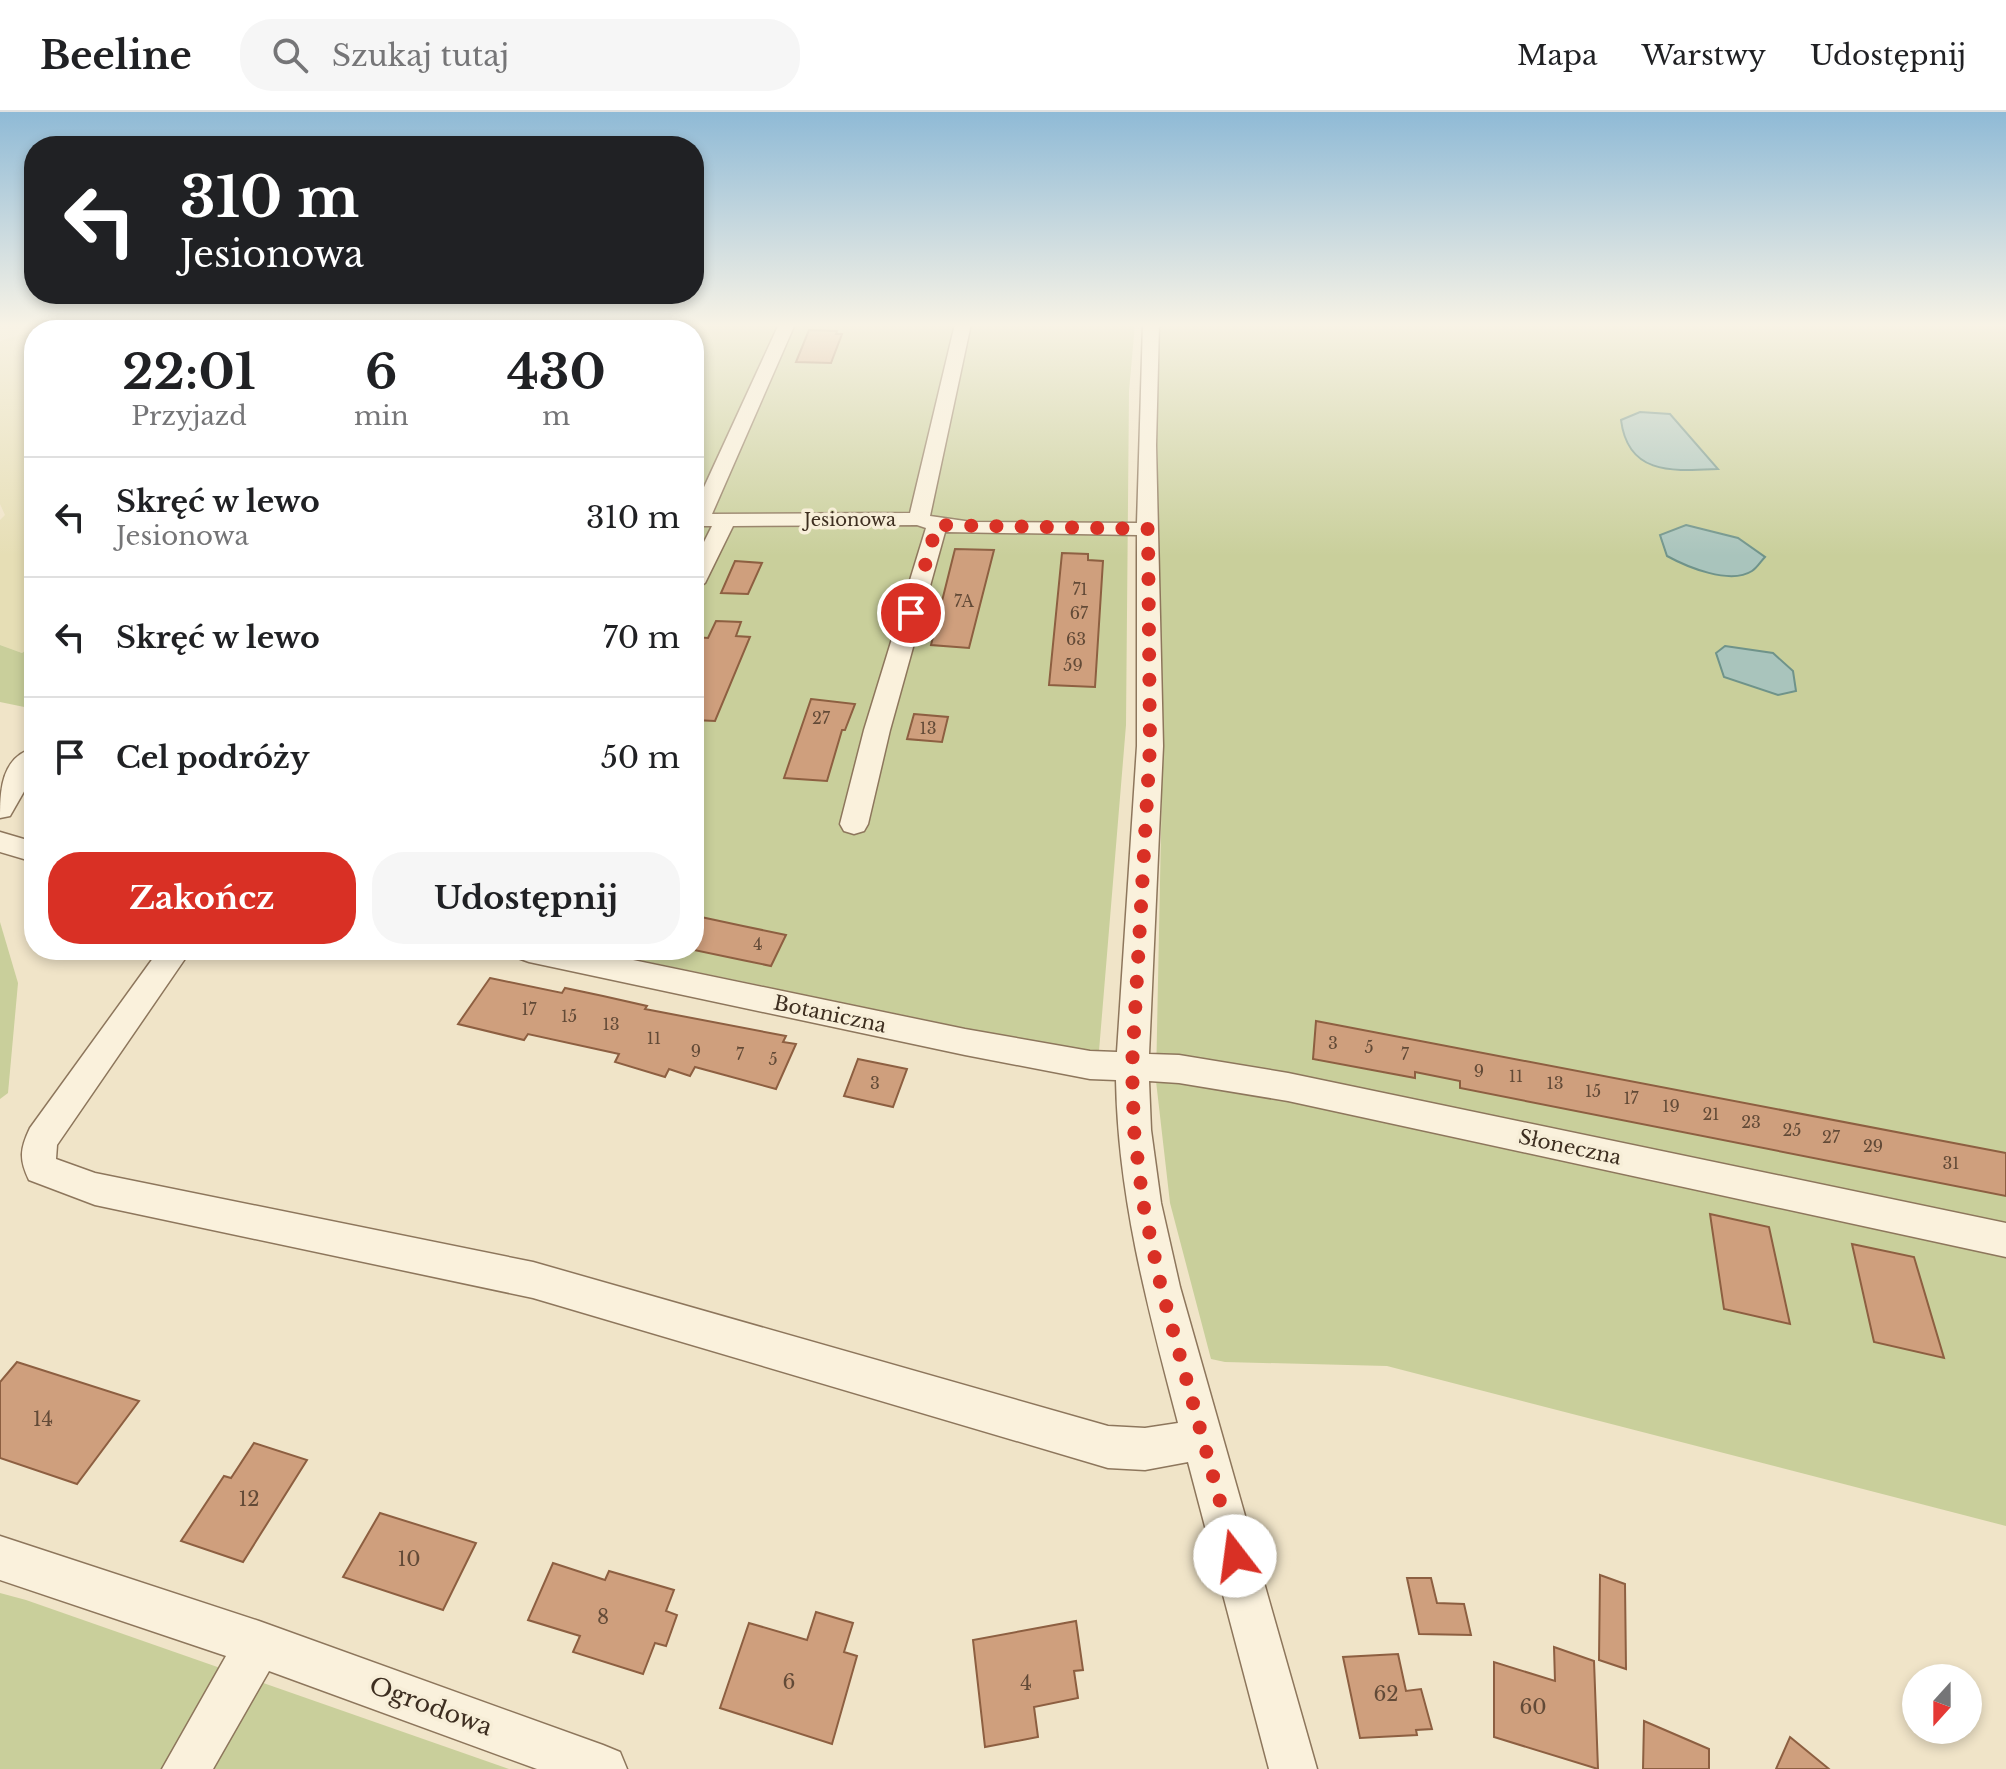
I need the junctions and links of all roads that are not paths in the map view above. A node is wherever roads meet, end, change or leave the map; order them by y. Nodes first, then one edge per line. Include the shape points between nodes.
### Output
1 (751, 401) edge
2 (949, 401) edge
3 (1148, 401) edge
4 (704, 505) edge
5 (704, 520) edge
6 (725, 521) junction
7 (928, 522) junction
8 (1148, 529) junction
9 (704, 563) edge
10 (24, 769) edge
11 (0, 809) edge
12 (854, 824) dead end
13 (0, 842) edge
14 (24, 849) edge
15 (169, 960) edge
16 (576, 960) edge
17 (1132, 1067) junction
18 (2006, 1240) edge
19 (1204, 1439) junction
20 (0, 1558) edge
21 (259, 1644) junction
22 (186, 1769) edge
23 (603, 1769) edge
24 (1293, 1769) edge

1 - 4 street
2 - 7 street
3 - 8 street
5 - 6 street, Jesionowa
6 - 7 street, Jesionowa
6 - 9 street
7 - 8 street, Jesionowa
7 - 12 street
8 - 17 street via 1150,746
10 - 11 street
13 - 14 street
15 - 19 street via 49,1127 37,1154 41,1169 95,1189 533,1280 1108,1447 1145,1449
16 - 17 street, Botaniczna via 965,1042 1090,1065
17 - 18 street, Słoneczna via 1288,1087
17 - 19 street via 1143,1203
19 - 24 street
20 - 21 street, Ogrodowa
21 - 22 street
21 - 23 street, Ogrodowa

